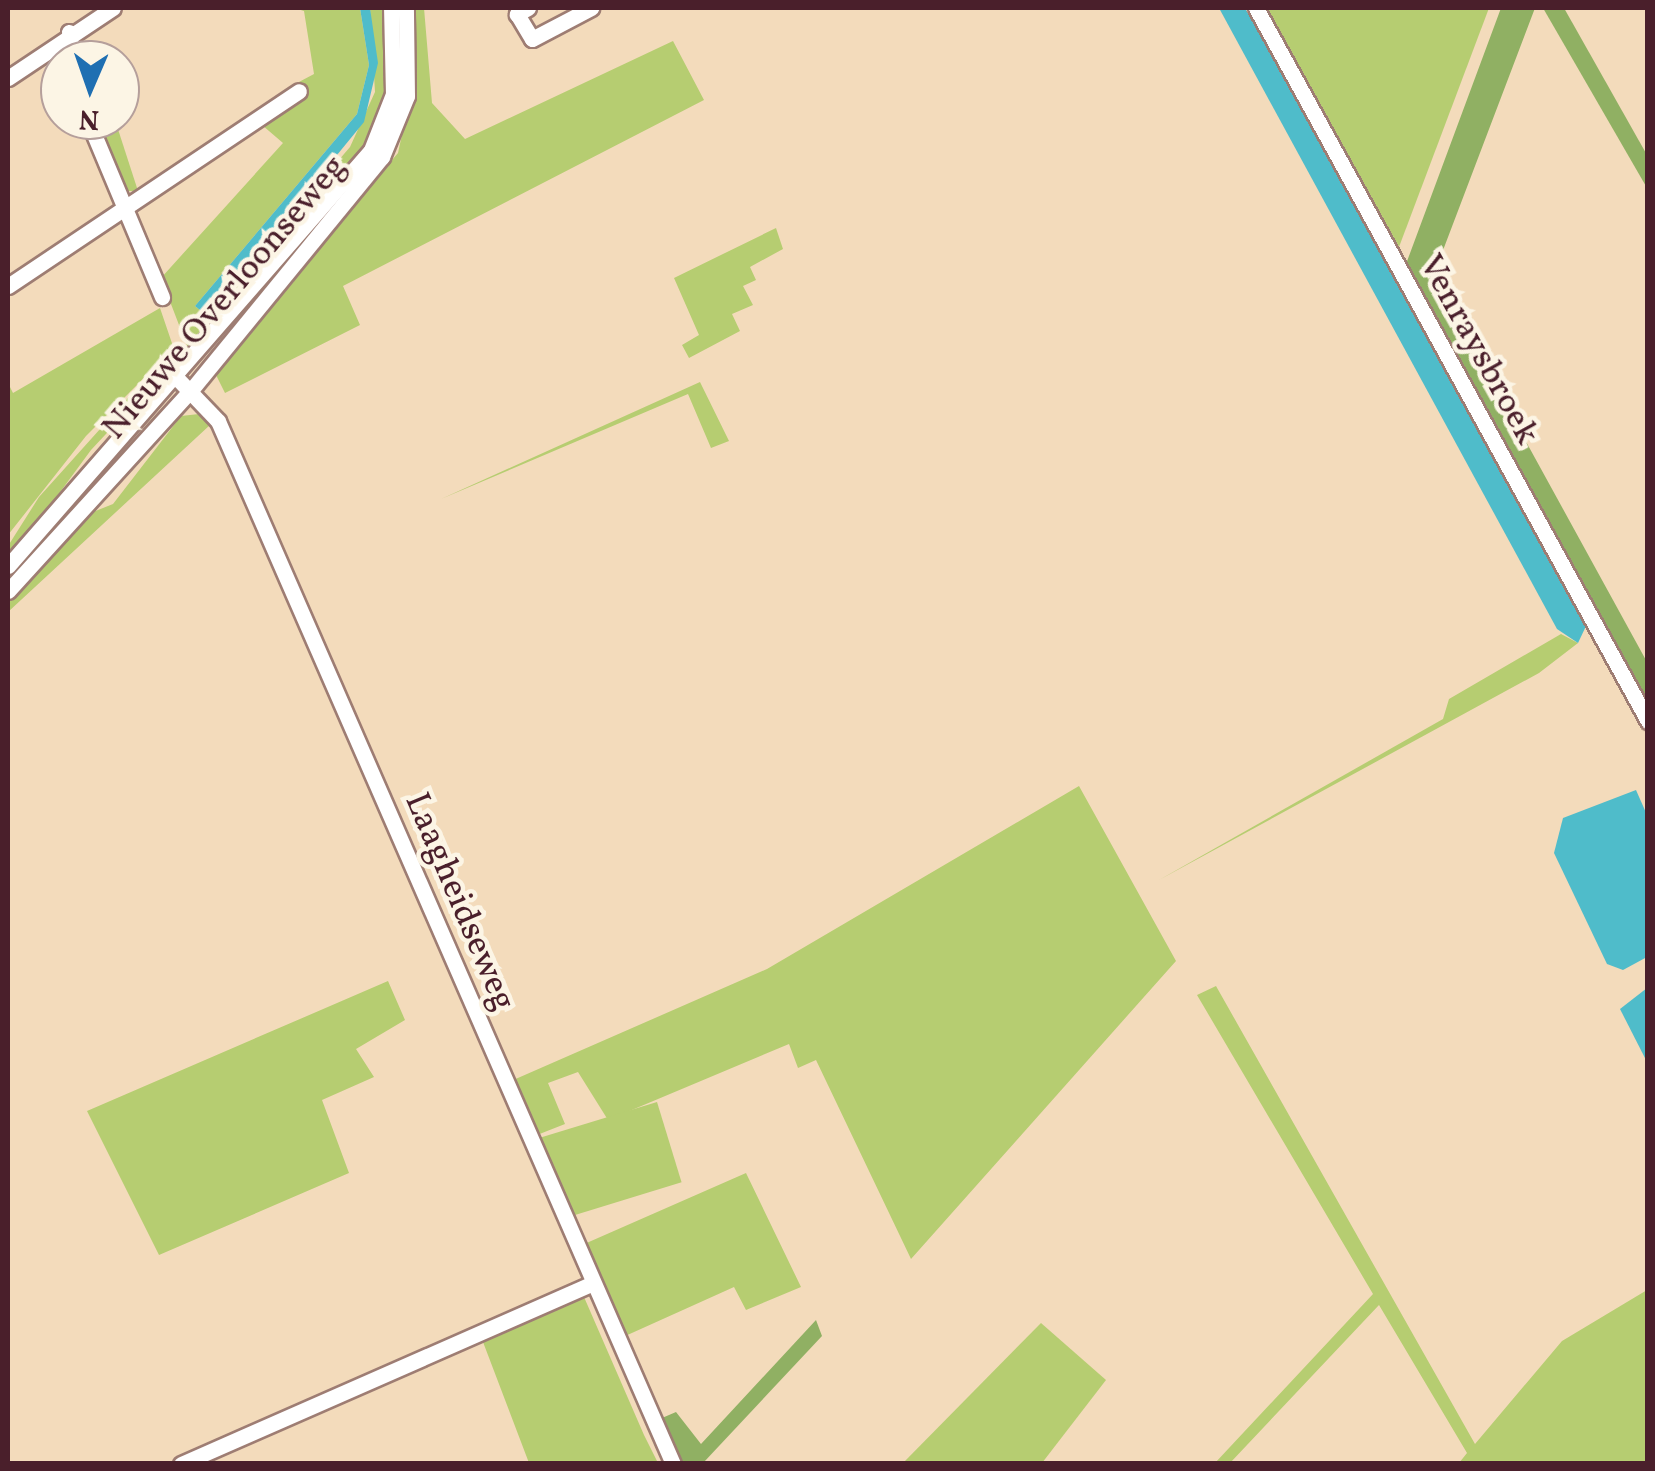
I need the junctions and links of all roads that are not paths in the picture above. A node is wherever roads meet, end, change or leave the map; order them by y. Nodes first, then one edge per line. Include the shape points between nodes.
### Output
1 (75, 8) edge
2 (113, 8) edge
3 (391, 8) edge
4 (406, 8) edge
5 (528, 8) edge
6 (591, 8) edge
7 (1256, 8) edge
8 (73, 30) junction
9 (73, 40) edge
10 (8, 78) edge
11 (299, 91) dead end
12 (96, 140) edge
13 (122, 206) junction
14 (8, 286) edge
15 (162, 297) dead end
16 (175, 376) junction
17 (192, 390) junction
18 (8, 566) edge
19 (8, 591) edge
20 (1648, 721) edge
21 (591, 1284) junction
22 (182, 1464) edge
23 (673, 1464) edge

1 - 8 street
2 - 8 street
3 - 16 street, Nieuwe Overloonseweg via 393,94 371,150
4 - 17 street, Nieuwe Overloonseweg via 411,61 398,130
5 - 6 street via 517,14 532,39
7 - 20 street, Venraysbroek
8 - 9 street
8 - 10 street
11 - 13 street
12 - 13 street
13 - 14 street
13 - 15 street
16 - 17 street, Laagheidseweg
16 - 18 street, Nieuwe Overloonseweg
17 - 19 street, Nieuwe Overloonseweg
17 - 21 street, Laagheidseweg via 218,421
21 - 22 street
21 - 23 street, Laagheidseweg

